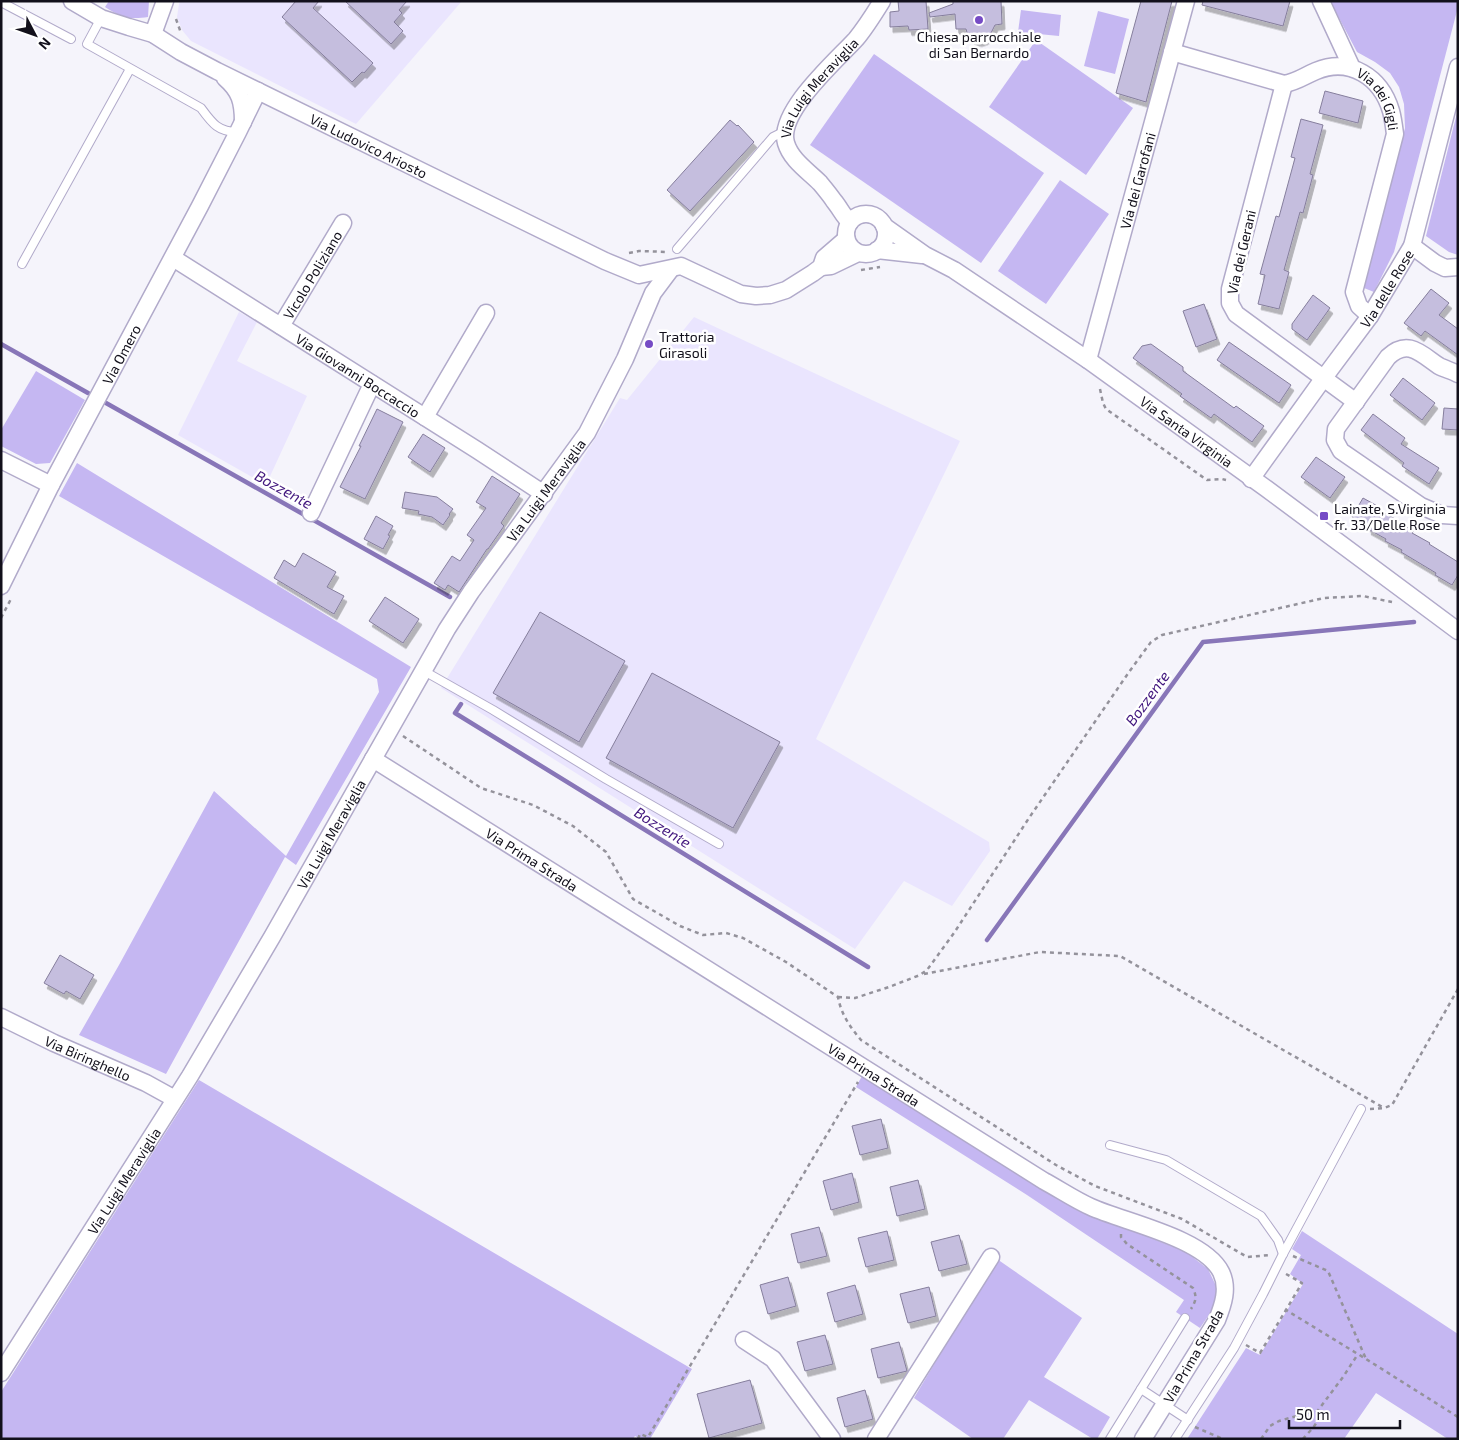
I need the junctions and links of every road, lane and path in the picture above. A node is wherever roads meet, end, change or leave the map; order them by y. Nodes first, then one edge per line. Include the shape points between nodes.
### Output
1 (72, 1) edge
2 (165, 1) edge
3 (882, 1) edge
4 (1186, 1) edge
5 (1322, 1) edge
6 (1, 2) edge
7 (101, 18) junction
8 (153, 34) junction
9 (71, 39) dead end
10 (1172, 52) junction
11 (1458, 67) edge
12 (1352, 68) junction
13 (130, 69) junction
14 (217, 71) junction
15 (1284, 84) junction
16 (258, 91) junction
17 (241, 128) junction
18 (786, 131) junction
19 (850, 222) junction
20 (343, 223) dead end
21 (884, 226) junction
22 (846, 239) junction
23 (1412, 246) junction
24 (877, 250) junction
25 (676, 251) joint
26 (858, 253) junction
27 (625, 254) dead end
28 (925, 255) junction
29 (173, 258) junction
30 (22, 264) dead end
31 (883, 266) dead end
32 (821, 267) junction
33 (1458, 268) edge
34 (670, 269) junction
35 (858, 270) dead end
36 (639, 275) junction
37 (654, 293) junction
38 (486, 313) dead end
39 (1370, 316) junction
40 (281, 326) junction
41 (1088, 360) junction
42 (1458, 374) edge
43 (1323, 379) junction
44 (372, 384) junction
45 (1100, 389) dead end
46 (1356, 402) junction
47 (425, 417) junction
48 (1, 460) edge
49 (1251, 479) junction
50 (1229, 481) dead end
51 (51, 485) junction
52 (544, 494) junction
53 (310, 513) dead end
54 (1458, 516) edge
55 (1, 586) edge
56 (1394, 602) dead end
57 (1458, 632) edge
58 (424, 671) junction
59 (400, 734) dead end
60 (373, 759) junction
61 (718, 844) dead end
62 (920, 975) junction
63 (1458, 989) edge
64 (838, 997) junction
65 (1, 1017) edge
66 (862, 1076) dead end
67 (175, 1099) junction
68 (1384, 1108) junction
69 (1361, 1109) joint
70 (1110, 1145) dead end
71 (1128, 1199) junction
72 (1122, 1218) junction
73 (1283, 1254) junction
74 (991, 1257) dead end
75 (1276, 1269) junction
76 (1286, 1310) junction
77 (1186, 1318) joint
78 (744, 1340) dead end
79 (1238, 1341) junction
80 (1358, 1354) junction
81 (1366, 1359) junction
82 (1, 1373) edge
83 (1141, 1389) junction
84 (1164, 1404) junction
85 (1315, 1413) dead end
86 (1458, 1417) edge
87 (1186, 1422) junction
88 (638, 1439) edge
89 (832, 1439) edge
90 (876, 1439) edge
91 (1110, 1439) edge
92 (1143, 1439) edge
93 (1175, 1439) edge
94 (1224, 1439) edge
95 (1262, 1439) edge
96 (1303, 1439) edge

1 - 7 street, Via Ludovico Ariosto
2 - 8 street
3 - 18 street, Via Luigi Meraviglia via 857,37 800,101
4 - 10 street, Via dei Garofani
5 - 12 street
6 - 9 lane
7 - 8 street, Via Ludovico Ariosto
7 - 13 lane via 87,44
8 - 14 street, Via Ludovico Ariosto
10 - 15 street
10 - 41 street, Via dei Garofani
11 - 23 street, Via delle Rose
12 - 15 street, Via dei Gigli via 1338,66 1316,70
12 - 39 street, Via dei Gigli via 1370,77 1382,92 1391,111 1395,134 1354,292 1359,306
13 - 17 lane via 201,108 212,124 227,132
13 - 30 lane
14 - 16 street, Via Ludovico Ariosto
14 - 17 street via 240,96 243,109
15 - 43 street, Via dei Gerani via 1230,288 1230,303 1236,314
16 - 17 street, Via Omero
16 - 36 street, Via Ludovico Ariosto
17 - 29 street, Via Omero
18 - 19 street, Via Luigi Meraviglia via 789,151
18 - 25 lane via 773,137
19 - 21 street via 856,216 868,214
19 - 22 street
20 - 40 street, Vicolo Poliziano
21 - 24 street via 885,239
21 - 28 street, Via Santa Virginia
22 - 26 street
22 - 32 street via 824,258
23 - 33 street via 1435,263 1446,268
23 - 39 street, Via delle Rose
24 - 26 street
24 - 28 street, Via Santa Virginia
25 - 27 path
26 - 32 street via 831,266
28 - 41 street, Via Santa Virginia via 954,270
29 - 40 street, Via Giovanni Boccaccio
29 - 51 street, Via Omero
31 - 35 path
32 - 34 street via 786,290 756,296 741,294 688,268
34 - 36 street
34 - 37 street, Via Luigi Meraviglia
36 - 37 street
37 - 52 street, Via Luigi Meraviglia via 626,359 587,433
38 - 47 street
39 - 43 street, Via delle Rose
40 - 44 street, Via Giovanni Boccaccio
41 - 49 street, Via Santa Virginia
42 - 46 street via 1442,368 1414,349 1395,350
43 - 46 street, Via dei Gerani
43 - 49 street, Via delle Rose
44 - 47 street, Via Giovanni Boccaccio
44 - 53 street
45 - 50 path via 1106,409 1207,480
46 - 54 street via 1336,429 1335,440 1341,451 1421,506 1442,515
47 - 52 street, Via Giovanni Boccaccio
48 - 51 street
49 - 57 street, Via Santa Virginia
51 - 55 street, Via Omero
52 - 58 street, Via Luigi Meraviglia via 471,592
56 - 62 path via 1363,596 1324,598 1162,635 1151,642 1028,818 954,933
58 - 60 street, Via Luigi Meraviglia
58 - 61 lane
59 - 64 path via 481,788 533,805 572,826 606,852 633,899 680,926 703,935 726,933 743,938
60 - 67 street, Via Luigi Meraviglia via 268,945
60 - 72 street, Via Prima Strada via 1044,1181 1090,1207
62 - 64 path via 855,998
62 - 68 path via 1040,952 1120,956
63 - 68 path via 1392,1105
64 - 71 path via 840,1009 861,1040 1056,1165
65 - 67 street, Via Biringhello
66 - 88 path via 648,1437 640,1434
67 - 82 street, Via Luigi Meraviglia
68 - 69 path
69 - 73 lane
70 - 73 lane via 1166,1160 1261,1216 1278,1240
71 - 72 path
71 - 73 path via 1182,1219 1247,1257
72 - 77 path via 1119,1226 1121,1237 1127,1244 1193,1288 1196,1296
72 - 84 street, Via Prima Strada via 1198,1249 1221,1272 1225,1287 1217,1320
73 - 75 lane
73 - 81 path via 1295,1256 1328,1272
74 - 90 street
75 - 76 path via 1302,1284
75 - 79 lane
76 - 79 path via 1260,1353
76 - 80 path
77 - 83 lane
78 - 89 street via 773,1360
79 - 87 lane
80 - 81 path
80 - 96 path via 1316,1413 1318,1421
81 - 86 path
83 - 84 lane
83 - 91 lane
84 - 87 lane
84 - 92 street, Via Prima Strada
85 - 95 path via 1279,1420 1270,1426
87 - 93 lane
87 - 94 path

